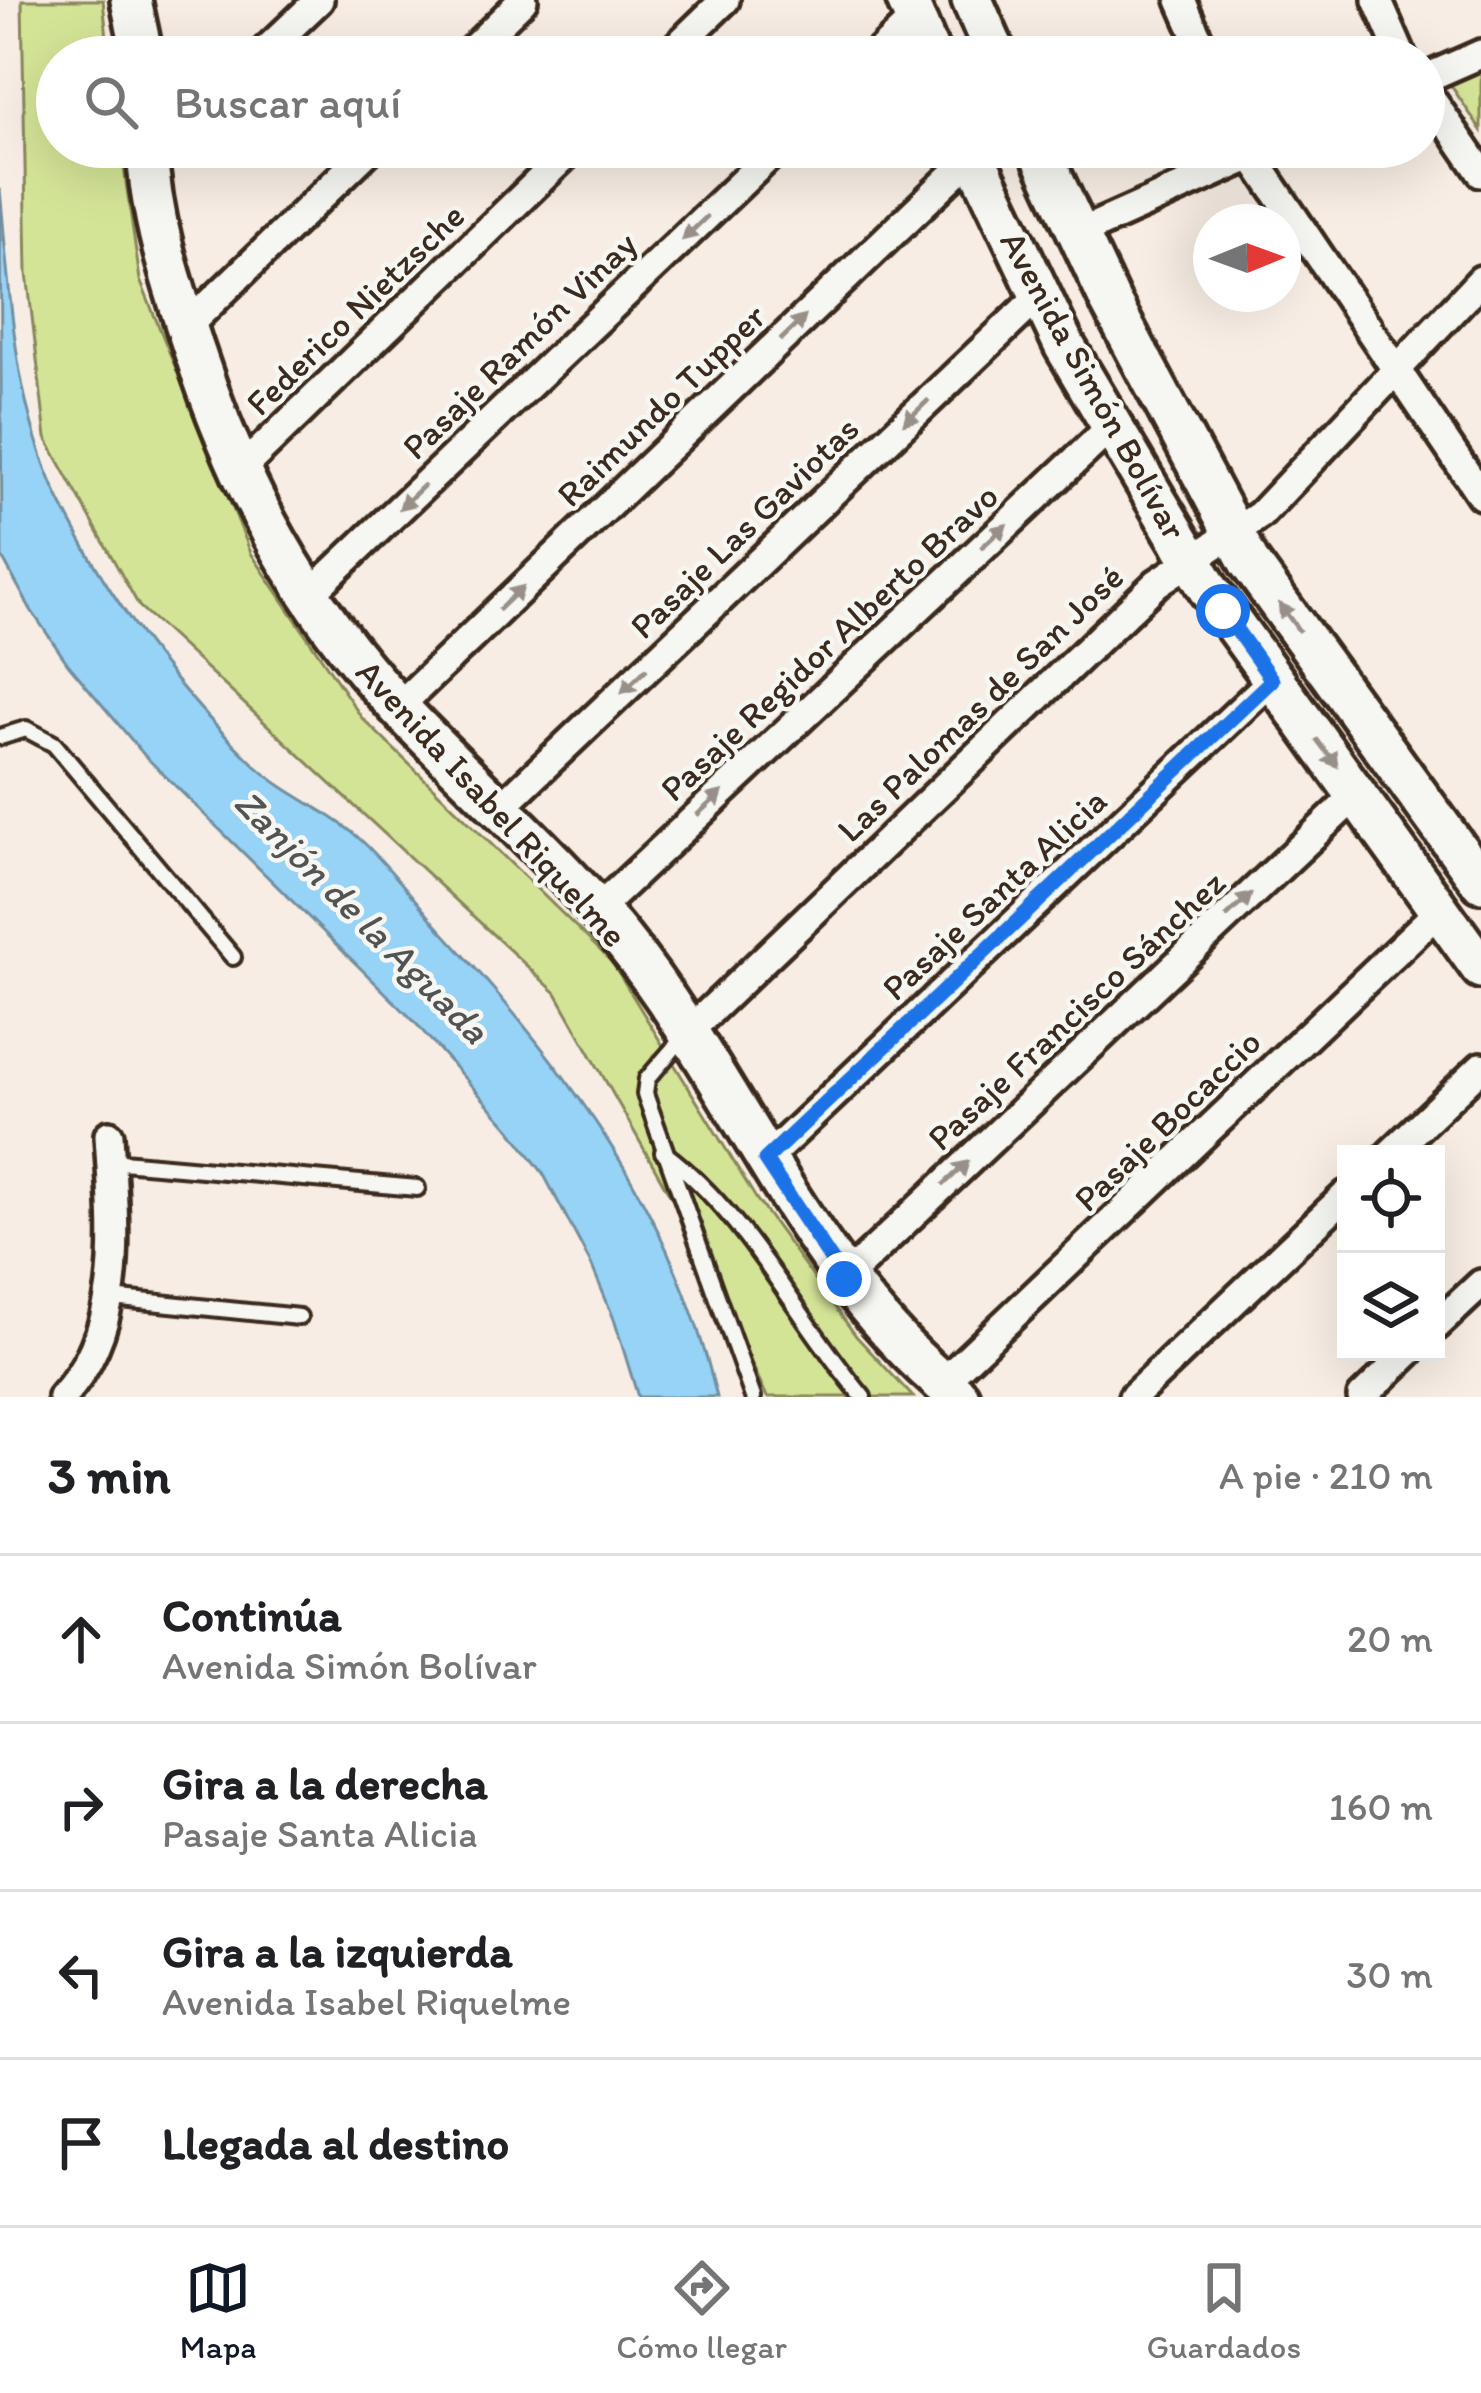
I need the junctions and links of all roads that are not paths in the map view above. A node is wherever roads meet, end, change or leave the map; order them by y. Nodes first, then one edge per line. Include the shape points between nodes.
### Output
1 (131, 0) edge
2 (151, 0) edge
3 (319, 0) edge
4 (524, 0) edge
5 (725, 0) edge
6 (972, 0) edge
7 (1180, 0) edge
8 (1377, 0) edge
9 (911, 9) edge
10 (139, 36) edge
11 (147, 36) edge
12 (281, 36) edge
13 (487, 36) edge
14 (688, 36) edge
15 (890, 36) edge
16 (988, 36) edge
17 (1196, 36) edge
18 (1393, 36) edge
19 (1481, 54) edge
20 (1445, 70) edge
21 (1445, 120) edge
22 (153, 168) edge
23 (349, 168) edge
24 (552, 168) edge
25 (757, 168) edge
26 (954, 168) edge
27 (980, 168) edge
28 (1047, 168) edge
29 (1218, 168) edge
30 (1267, 168) edge
31 (1481, 172) edge
32 (1077, 234) junction
33 (1481, 280) edge
34 (1039, 296) junction
35 (186, 327) junction
36 (1395, 370) junction
37 (1112, 426) junction
38 (238, 472) junction
39 (1481, 495) edge
40 (1235, 535) junction
41 (1192, 561) junction
42 (309, 595) junction
43 (1272, 680) junction
44 (398, 707) junction
45 (0, 737) edge
46 (1357, 794) junction
47 (498, 810) junction
48 (1481, 882) edge
49 (1441, 909) junction
50 (597, 910) junction
51 (233, 957) dead end
52 (1481, 968) edge
53 (686, 1034) junction
54 (1481, 1067) edge
55 (1399, 1145) edge
56 (110, 1148) joint
57 (663, 1152) junction
58 (765, 1160) junction
59 (417, 1188) dead end
60 (1337, 1204) edge
61 (844, 1279) junction
62 (1481, 1284) edge
63 (111, 1298) junction
64 (299, 1317) dead end
65 (1445, 1318) edge
66 (1399, 1361) edge
67 (951, 1390) edge
68 (62, 1397) edge
69 (753, 1397) edge
70 (862, 1397) edge
71 (1133, 1397) edge
72 (1361, 1397) edge

1 - 10 main road
2 - 11 main road
3 - 12 street
4 - 13 street
5 - 14 street
6 - 16 main road
7 - 17 street
8 - 18 street
9 - 15 street
19 - 20 street
21 - 31 street
22 - 35 main road, Avenida Isabel Riquelme via 154,216
23 - 35 street
24 - 38 street, Federico Nietzsche
25 -> 42 street, Pasaje Ramón Vinay
44 -> 26 street, Raimundo Tupper
27 - 34 main road, Avenida Simón Bolívar
28 - 32 main road, Avenida Simón Bolívar
29 - 32 street
30 - 36 street
32 - 40 main road, Avenida Simón Bolívar
33 - 36 street, Las Palomas de San José
34 - 37 main road, Avenida Simón Bolívar
34 -> 47 street, Pasaje Las Gaviotas
35 - 38 main road, Avenida Isabel Riquelme
36 - 39 street
36 - 40 street, Las Palomas de San José
37 - 41 main road, Avenida Simón Bolívar
50 -> 37 street, Pasaje Regidor Alberto Bravo
38 - 42 main road, Avenida Isabel Riquelme
40 - 41 street, Las Palomas de San José
48 -> 40 main road, Avenida Simón Bolívar
41 - 43 main road, Avenida Simón Bolívar
41 - 53 street, Las Palomas de San José via 1157,583
42 - 44 main road, Avenida Isabel Riquelme
43 -> 46 main road, Avenida Simón Bolívar
43 - 58 street, Pasaje Santa Alicia
44 - 47 main road, Avenida Isabel Riquelme
45 - 51 lane via 26,728 54,744
46 - 49 main road, Avenida Simón Bolívar
61 -> 46 street, Pasaje Francisco Sánchez
47 - 50 main road, Avenida Isabel Riquelme
49 - 52 main road, Avenida Simón Bolívar
49 - 67 street, Pasaje Bocaccio
50 - 53 main road, Avenida Isabel Riquelme
53 - 57 lane via 647,1079 644,1094
53 - 58 main road, Avenida Isabel Riquelme
54 - 55 street
56 - 59 lane
56 - 63 street
57 - 69 lane
57 - 70 lane via 735,1222
58 - 61 main road, Avenida Isabel Riquelme
60 - 71 street
61 - 67 main road, Avenida Isabel Riquelme
62 - 65 street
63 - 64 lane
63 - 68 street via 90,1361
66 - 72 street

